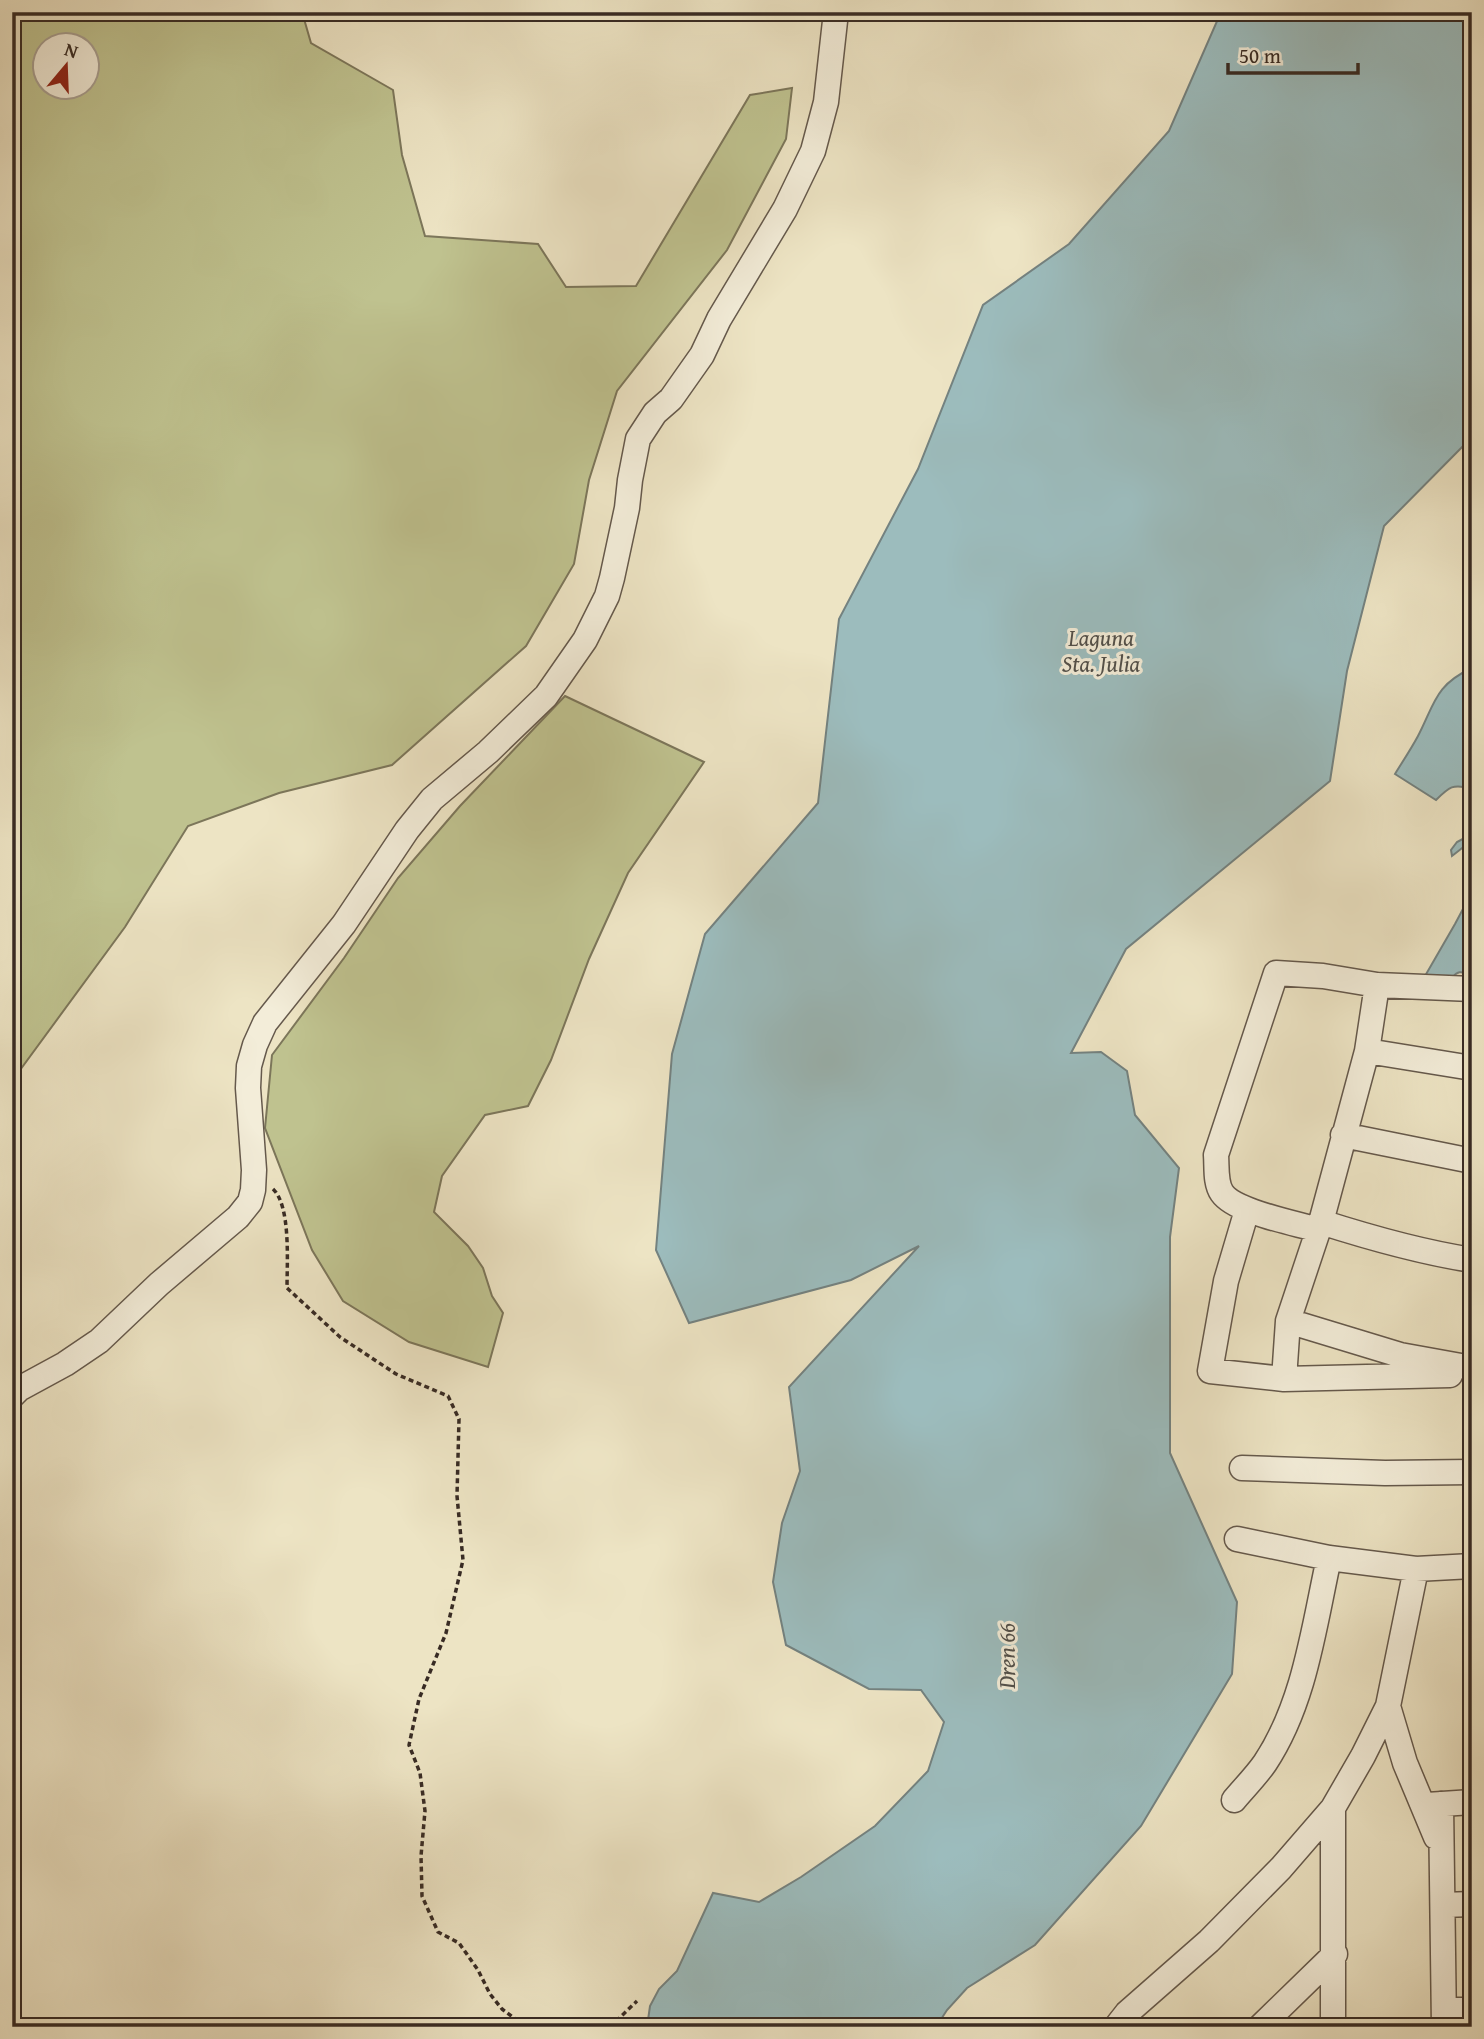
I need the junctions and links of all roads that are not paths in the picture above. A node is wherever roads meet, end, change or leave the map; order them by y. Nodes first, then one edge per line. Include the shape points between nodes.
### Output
1 (836, 12) edge
2 (1377, 985) junction
3 (1472, 989) edge
4 (1367, 1051) junction
5 (1472, 1068) edge
6 (1343, 1135) junction
7 (1472, 1161) edge
8 (1247, 1210) junction
9 (1319, 1226) junction
10 (1472, 1260) edge
11 (1288, 1321) junction
12 (1472, 1368) edge
13 (1472, 1374) edge
14 (1284, 1379) junction
15 (12, 1396) edge
16 (1242, 1468) dead end
17 (1472, 1472) edge
18 (1237, 1539) dead end
19 (1329, 1558) junction
20 (1472, 1566) edge
21 (1416, 1569) junction
22 (1388, 1706) junction
23 (1234, 1800) dead end
24 (1472, 1802) edge
25 (1432, 1804) junction
26 (1333, 1808) junction
27 (1472, 1904) edge
28 (1443, 1905) junction
29 (1335, 1954) junction
30 (1472, 2010) edge
31 (1444, 2018) edge
32 (1116, 2027) edge
33 (1260, 2027) edge
34 (1334, 2027) edge

1 - 15 street via 826,102 813,151 702,355 638,439 612,578 585,640 546,696 432,799 344,924 265,1023 249,1066 254,1170 250,1202 99,1341
2 - 3 street
2 - 4 street
2 - 8 street via 1276,973 1216,1155 1221,1191
4 - 5 street
4 - 6 street
6 - 7 street
6 - 9 street
8 - 9 street
8 - 14 street via 1226,1282 1210,1371
9 - 10 street
9 - 11 street
11 - 12 street via 1400,1354
11 - 14 street
13 - 14 street
16 - 17 street
18 - 19 street
19 - 21 street
19 - 23 street via 1286,1724 1264,1766
20 - 21 street
21 - 22 street
22 - 25 street via 1405,1763
22 - 26 street
24 - 25 street
25 - 28 street via 1442,1851
26 - 29 street
26 - 32 street via 1209,1941
27 - 28 street
28 - 31 street
29 - 33 street
29 - 34 street
30 - 31 street

